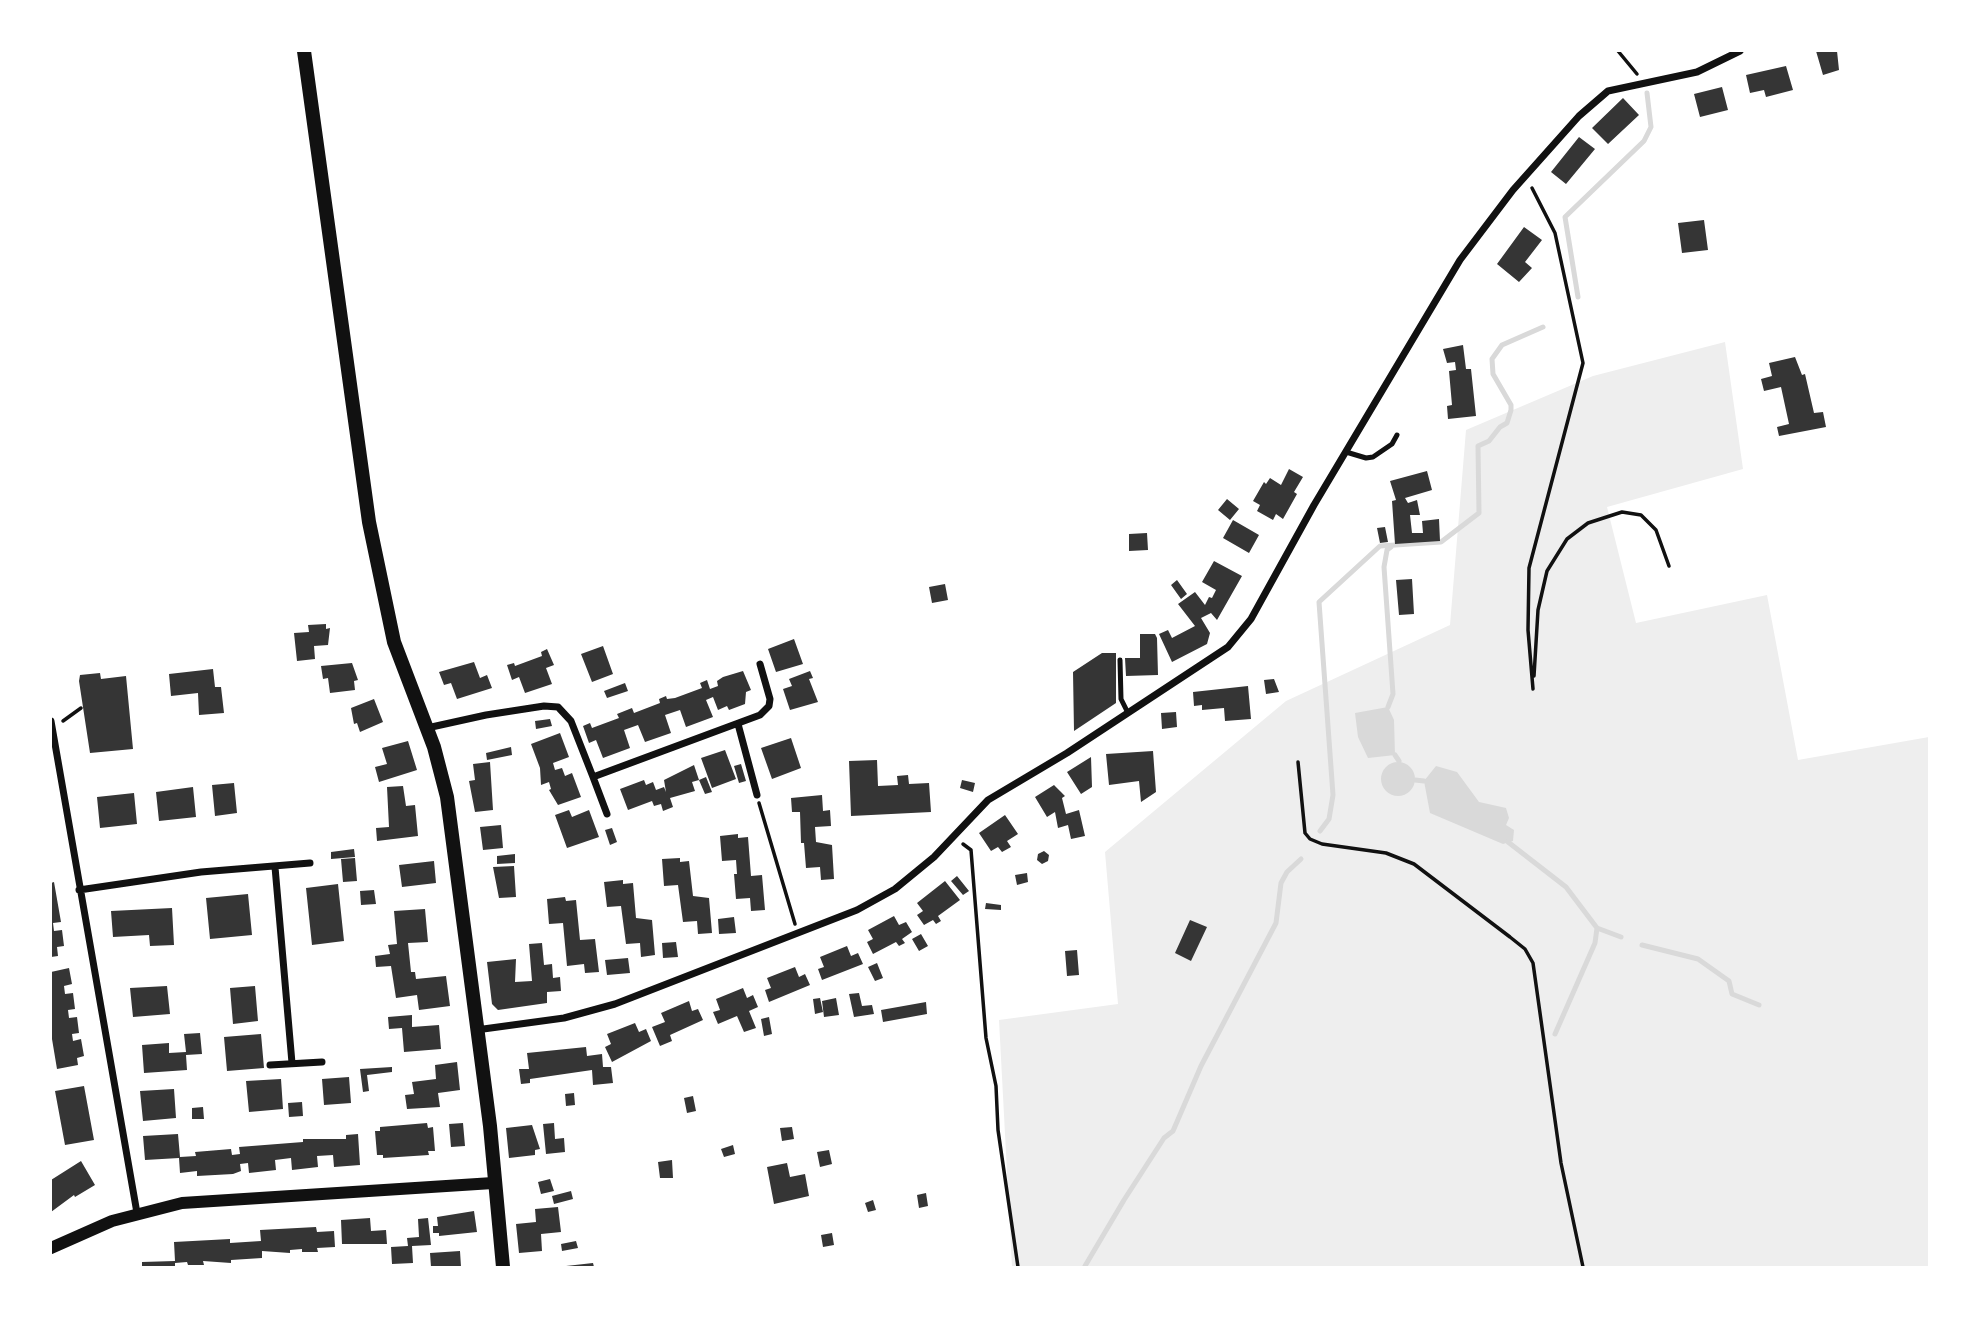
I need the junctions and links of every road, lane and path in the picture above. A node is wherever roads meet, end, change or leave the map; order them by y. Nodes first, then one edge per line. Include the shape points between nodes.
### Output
1 (304, 51) edge
2 (1618, 51) edge
3 (1740, 51) edge
4 (1642, 82) junction
5 (1526, 177) junction
6 (1397, 435) dead end
7 (1346, 452) junction
8 (1670, 566) dead end
9 (1120, 660) dead end
10 (760, 664) dead end
11 (81, 708) dead end
12 (1128, 713) junction
13 (51, 721) edge
14 (64, 721) dead end
15 (738, 724) junction
16 (428, 728) junction
17 (1298, 762) dead end
18 (593, 777) junction
19 (757, 795) joint
20 (607, 814) dead end
21 (953, 836) junction
22 (310, 863) dead end
23 (275, 867) junction
24 (79, 890) junction
25 (798, 934) junction
26 (475, 1030) junction
27 (322, 1062) dead end
28 (292, 1063) junction
29 (270, 1065) dead end
30 (494, 1183) junction
31 (137, 1213) junction
32 (51, 1248) edge
33 (503, 1267) edge
34 (1018, 1267) edge
35 (1583, 1267) edge

1 - 16 main road via 369,522 394,642
2 - 4 path
3 - 4 street via 1697,72
4 - 5 street via 1620,86 1598,99
5 - 7 street via 1460,260
5 - 8 path via 1555,233 1583,363 1529,568 1533,689 1541,597 1547,571 1567,539 1588,523 1622,512 1641,514 1656,530
6 - 7 lane via 1373,457
7 - 12 street via 1238,637 1208,662
9 - 12 lane via 1121,699
10 - 15 street via 769,706
11 - 14 path
12 - 21 street via 988,800
13 - 24 street
15 - 18 street
15 - 19 street
16 - 18 street via 486,715 558,707 571,721
16 - 26 main road via 447,797
17 - 35 path via 1305,834 1310,839 1387,853 1414,864 1525,949 1533,964 1562,1163
18 - 20 street
19 - 25 path
21 - 25 street via 895,889
21 - 34 path via 971,850 985,1027
22 - 23 street
23 - 24 street via 158,877
23 - 28 street
24 - 31 street
25 - 26 street via 590,1012
26 - 30 main road
27 - 28 street
28 - 29 street
30 - 31 street via 229,1198
30 - 33 main road
31 - 32 street

